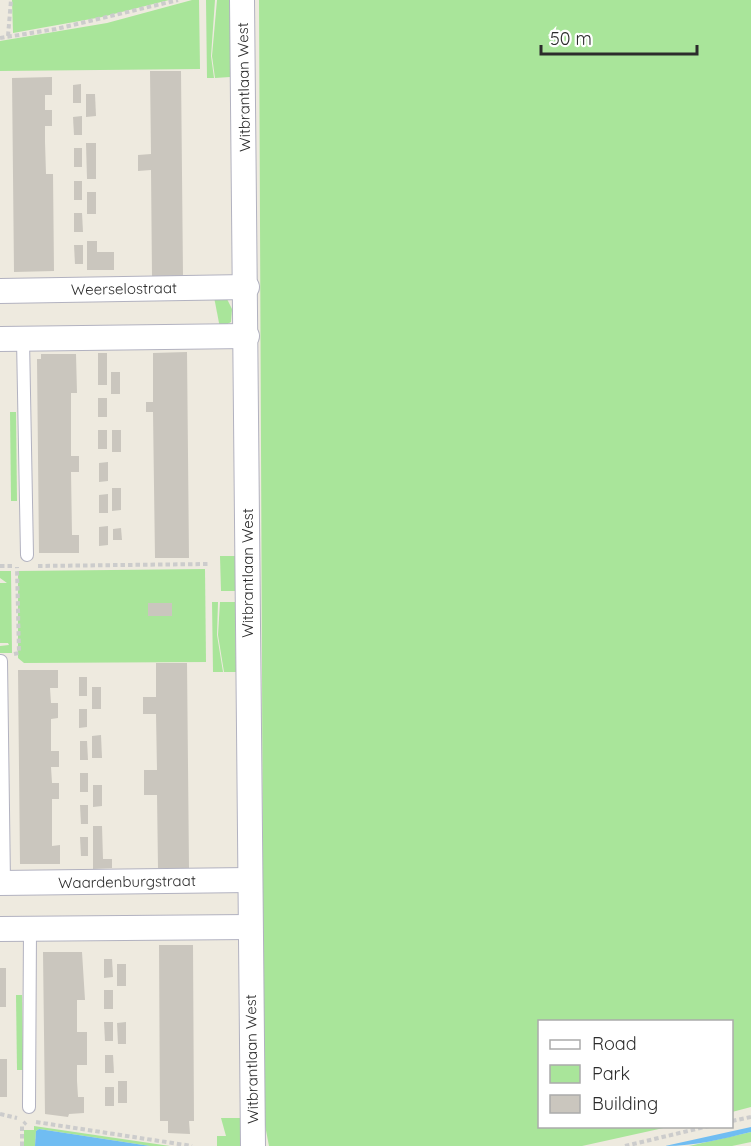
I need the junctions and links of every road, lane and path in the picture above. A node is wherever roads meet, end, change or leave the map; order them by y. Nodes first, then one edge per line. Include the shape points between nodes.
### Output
1 (11, 0) edge
2 (178, 0) edge
3 (242, 0) edge
4 (8, 36) junction
5 (0, 38) edge
6 (247, 287) junction
7 (0, 291) edge
8 (247, 336) junction
9 (11, 339) edge
10 (27, 555) dead end
11 (208, 564) dead end
12 (0, 566) edge
13 (17, 566) junction
14 (5, 657) edge
15 (249, 880) junction
16 (2, 883) edge
17 (250, 927) junction
18 (0, 929) edge
19 (30, 929) junction
20 (29, 1107) joint
21 (0, 1114) edge
22 (751, 1117) edge
23 (28, 1121) junction
24 (733, 1121) edge
25 (701, 1128) edge
26 (22, 1146) edge
27 (192, 1146) edge
28 (253, 1146) edge
29 (625, 1146) edge

1 - 4 path
2 - 4 path via 56,29
3 - 6 street, Witbrantlaan West
4 - 5 path
6 - 7 street, Weerselostraat
6 - 8 street, Witbrantlaan West
8 - 9 street
8 - 15 street, Witbrantlaan West
9 - 10 lane
11 - 13 path
12 - 13 path
13 - 14 path via 19,654
14 - 16 lane, Waardenburgstraat
15 - 16 street, Waardenburgstraat
15 - 17 street, Witbrantlaan West
17 - 19 street
17 - 28 street, Witbrantlaan West
18 - 19 street
19 - 20 lane
20 - 23 path
21 - 23 path
22 - 24 path
23 - 26 path via 22,1126
23 - 27 path
25 - 29 path

